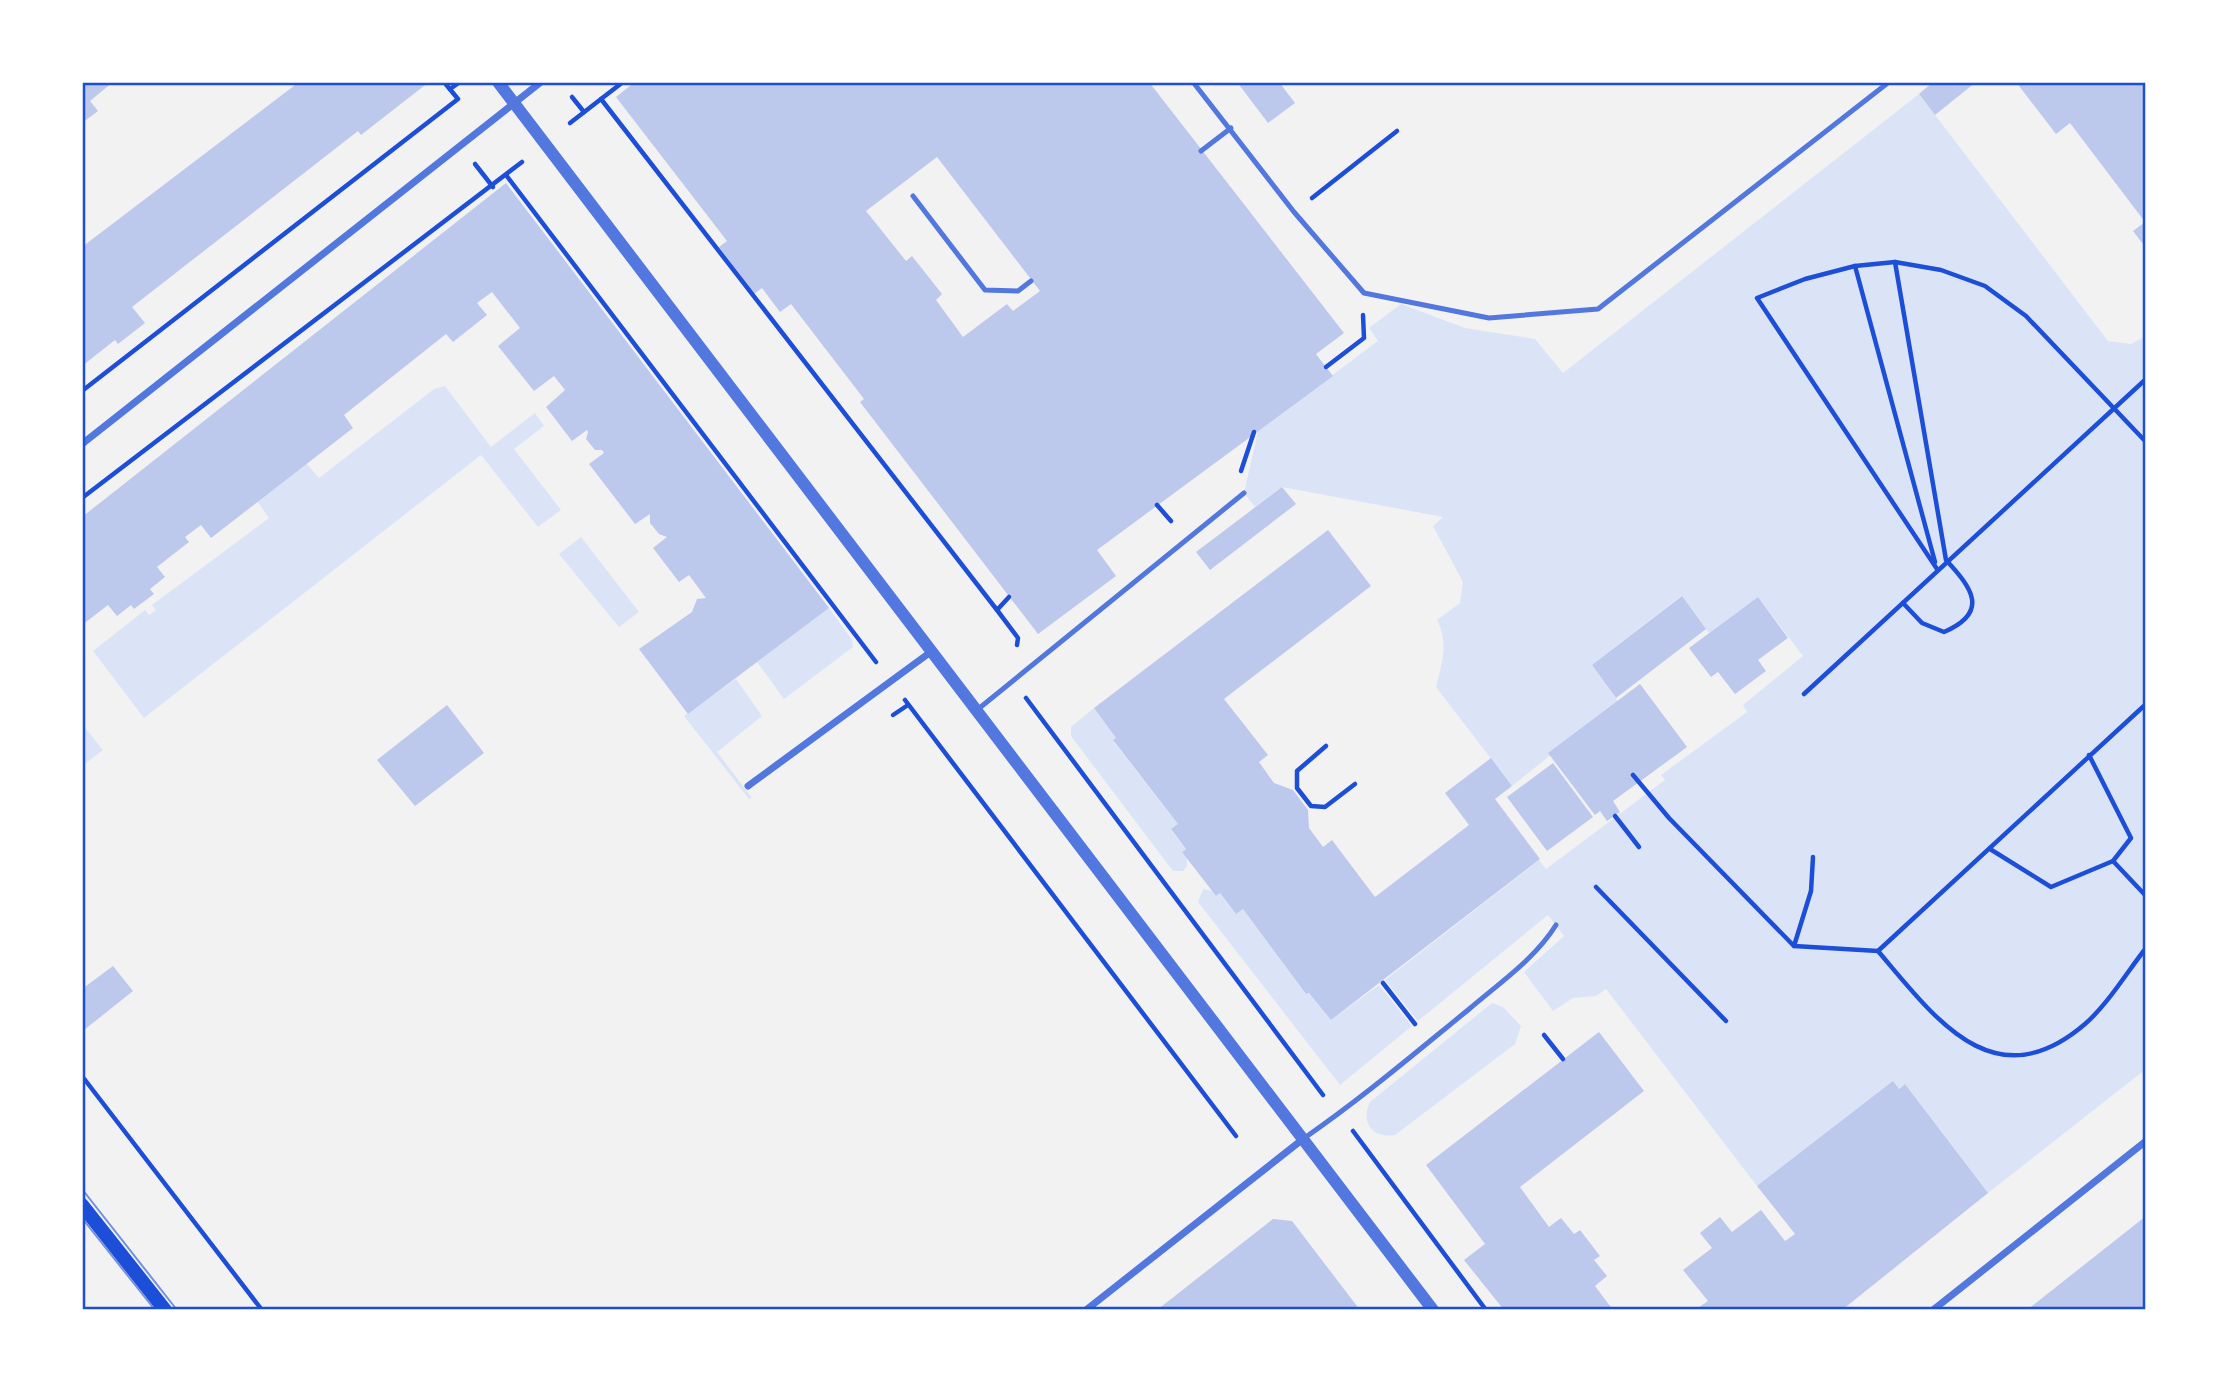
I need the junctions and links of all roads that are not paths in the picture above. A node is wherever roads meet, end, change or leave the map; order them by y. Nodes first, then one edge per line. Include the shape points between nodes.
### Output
1 (498, 82) edge
2 (541, 82) edge
3 (1193, 82) edge
4 (1889, 82) edge
5 (514, 103) junction
6 (1231, 128) junction
7 (1201, 150) dead end
8 (913, 196) dead end
9 (1031, 281) dead end
10 (82, 444) edge
11 (1244, 493) dead end
12 (932, 652) junction
13 (977, 710) junction
14 (748, 786) dead end
15 (1556, 925) dead end
16 (1303, 1139) junction
17 (2146, 1141) edge
18 (82, 1205) edge
19 (164, 1310) edge
20 (1086, 1310) edge
21 (1433, 1310) edge
22 (1933, 1310) edge

1 - 5 street
2 - 5 street
3 - 6 lane
4 - 6 lane via 1598,309 1489,318 1364,293 1294,212
5 - 10 street
5 - 12 street
6 - 7 lane
8 - 9 lane via 985,290 1018,291
11 - 13 lane
12 - 13 street
12 - 14 street
13 - 16 street
15 - 16 lane via 1544,943 1429,1042
16 - 20 street
16 - 21 street
17 - 22 street
18 - 19 main road

